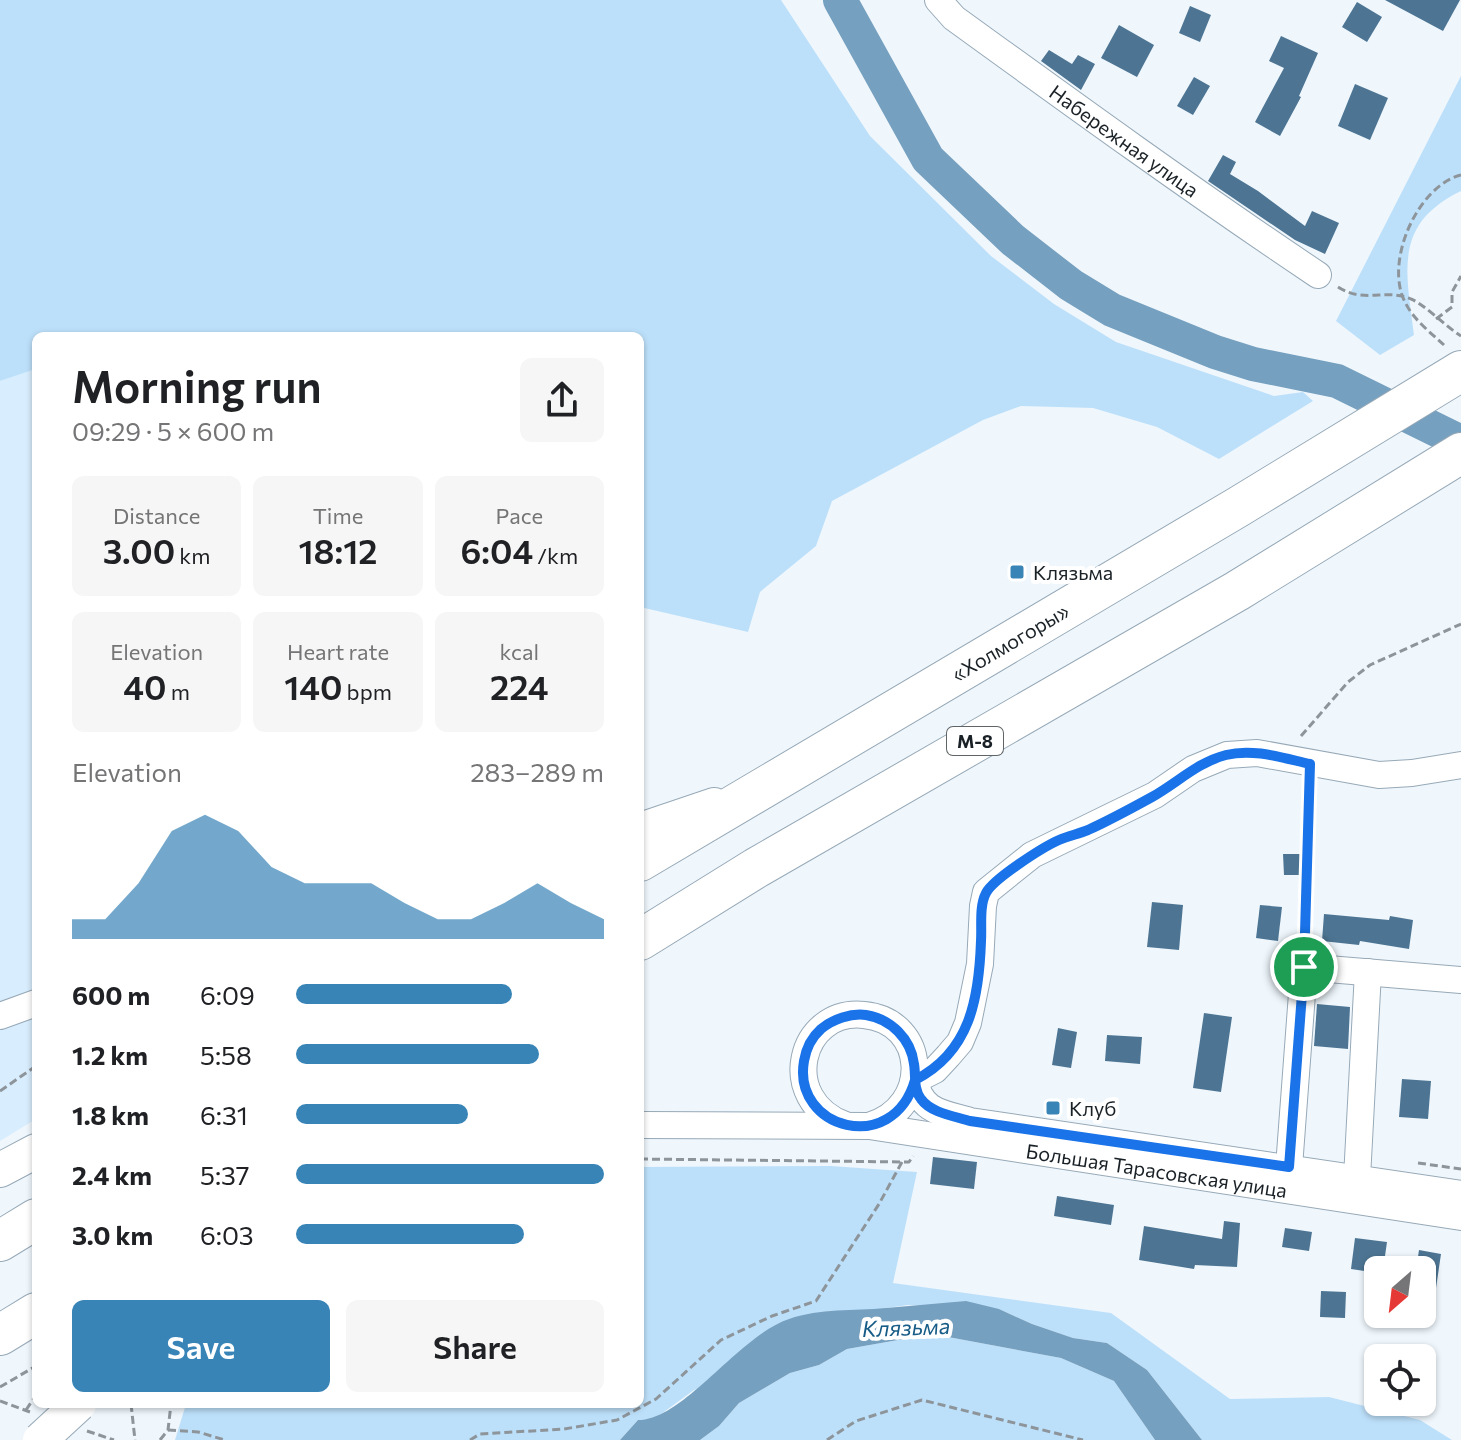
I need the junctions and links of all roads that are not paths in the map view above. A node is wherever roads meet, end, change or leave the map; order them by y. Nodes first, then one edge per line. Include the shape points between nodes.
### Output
1 (938, 0) edge
2 (1318, 275) road end
3 (1454, 360) edge
4 (1461, 453) edge
5 (1461, 765) edge
6 (764, 788) junction
7 (644, 829) edge
8 (644, 859) edge
9 (756, 868) junction
10 (644, 938) edge
11 (644, 956) edge
12 (1368, 972) junction
13 (1461, 980) edge
14 (32, 1004) edge
15 (0, 1016) edge
16 (915, 1080) junction
17 (644, 1125) edge
18 (860, 1126) junction
19 (32, 1153) edge
20 (1289, 1167) junction
21 (0, 1170) edge
22 (1357, 1178) junction
23 (1461, 1194) edge
24 (1461, 1217) edge
25 (32, 1221) edge
26 (0, 1241) edge
27 (32, 1315) edge
28 (0, 1335) edge
29 (70, 1408) edge
30 (33, 1425) edge

1 - 2 street, Набережная улица via 954,18 1094,120
3 - 6 highway, «Холмогоры» via 1238,507
4 - 9 highway, М-8 via 1237,591
5 - 16 street via 1379,775 1257,753 1227,755 1032,855 986,892 980,964 964,1033 935,1070
6 - 7 main road
6 - 8 highway, «Холмогоры»
9 - 10 highway, М-8
9 - 11 main road
12 - 13 street
12 - 20 street via 1304,967
12 - 22 street
14 - 15 street
16 - 18 street via 899,1111 880,1123
16 - 18 street via 911,1049 888,1023 854,1015 818,1032 806,1050 802,1072 809,1097 822,1113
16 - 20 street, Большая Тарасовская улица via 921,1100 934,1110 970,1121
17 - 18 street
18 - 24 street, Большая Тарасовская улица
19 - 21 main road
20 - 22 street, Большая Тарасовская улица
22 - 23 street, Большая Тарасовская улица
25 - 26 highway
27 - 28 highway
29 - 30 main road, bridge

